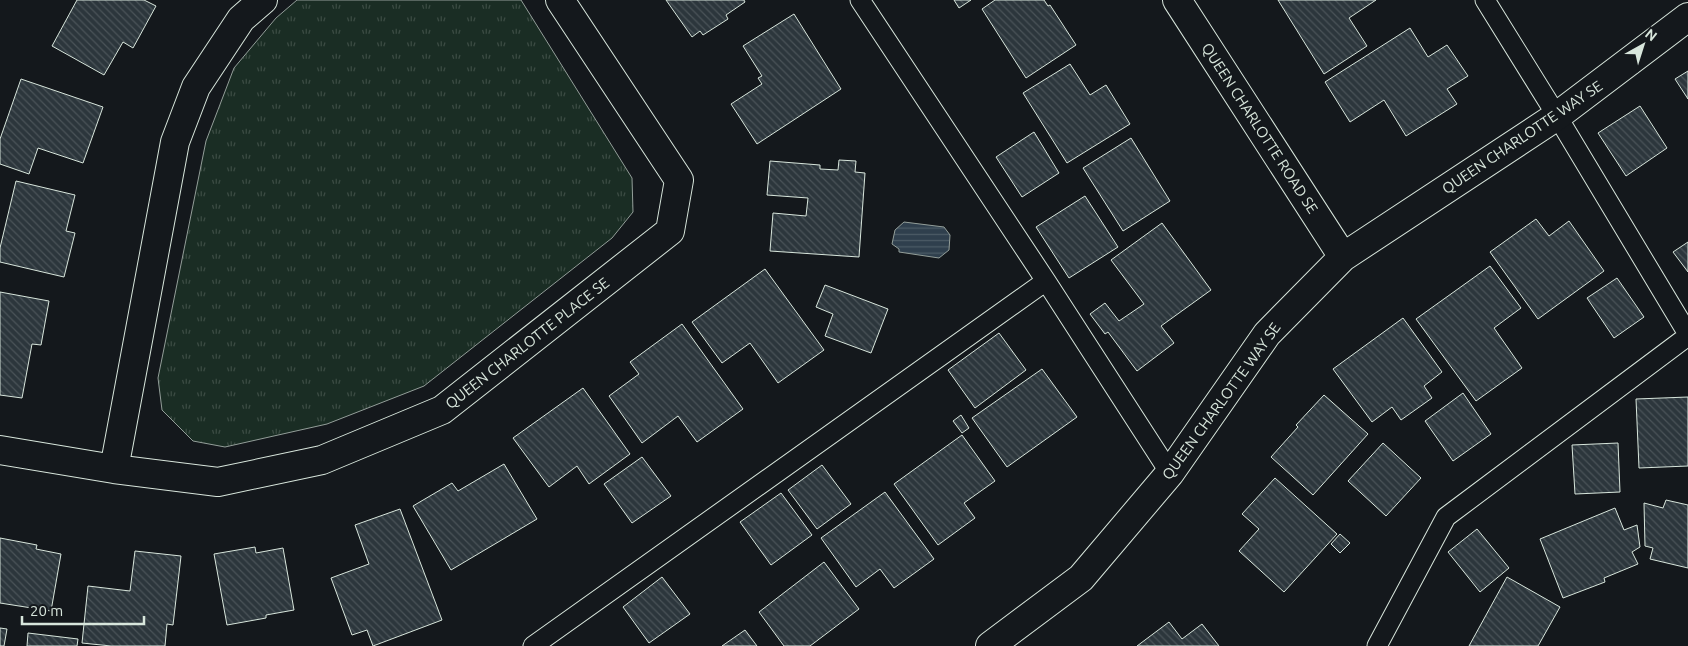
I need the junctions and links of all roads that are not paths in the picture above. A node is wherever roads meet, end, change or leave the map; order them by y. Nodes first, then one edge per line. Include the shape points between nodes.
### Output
1 (263, 0) edge
2 (560, 0) edge
3 (860, 0) edge
4 (1177, 0) edge
5 (1485, 0) edge
6 (1688, 18) edge
7 (1557, 116) junction
8 (1343, 257) junction
9 (1046, 280) junction
10 (1688, 335) edge
11 (0, 450) edge
12 (114, 469) junction
13 (1170, 473) junction
14 (533, 646) edge
15 (990, 646) edge
16 (1376, 646) edge

1 - 12 street via 241,19 196,87 175,142
2 - 12 street, QUEEN CHARLOTTE PLACE SE via 679,180 670,232 442,410 322,460 218,482
3 - 9 lane
4 - 8 street, QUEEN CHARLOTTE ROAD SE
5 - 7 lane
6 - 7 street, QUEEN CHARLOTTE WAY SE
7 - 8 street, QUEEN CHARLOTTE WAY SE
7 - 10 lane
8 - 13 street, QUEEN CHARLOTTE WAY SE via 1267,334
9 - 13 lane
9 - 14 lane
10 - 16 lane via 1446,517
11 - 12 street, QUEEN CHARLOTTE PLACE SE
13 - 15 street, QUEEN CHARLOTTE WAY SE via 1081,578

